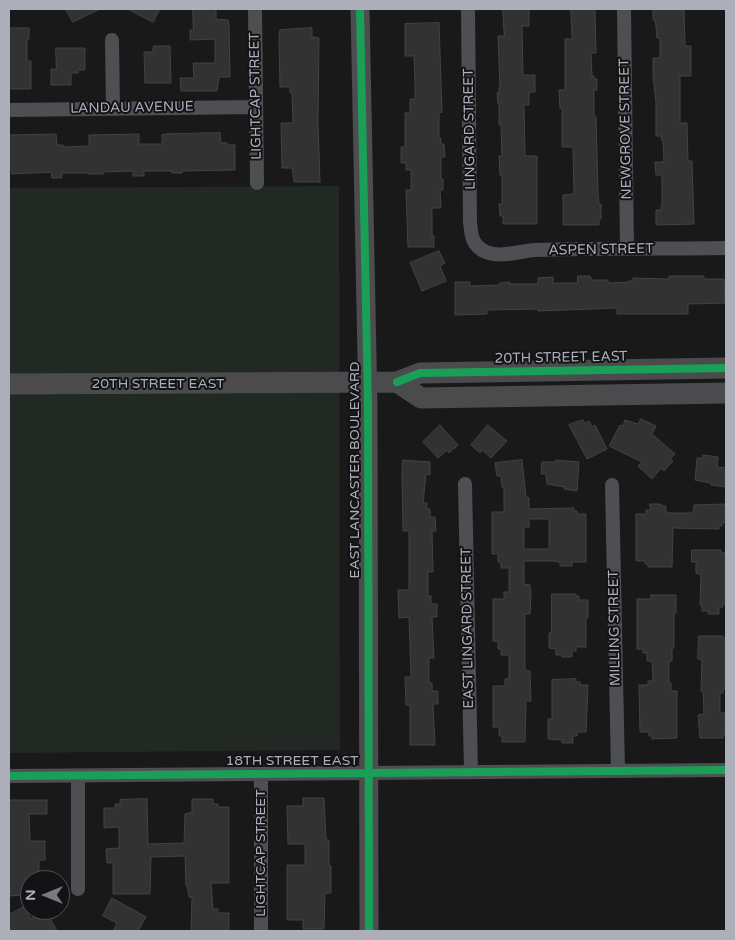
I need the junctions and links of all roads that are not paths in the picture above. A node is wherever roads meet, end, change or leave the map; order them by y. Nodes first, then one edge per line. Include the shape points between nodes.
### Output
1 (254, 9) edge
2 (360, 9) edge
3 (468, 9) edge
4 (624, 9) edge
5 (112, 40) dead end
6 (256, 107) junction
7 (113, 108) junction
8 (9, 110) edge
9 (257, 182) dead end
10 (478, 248) joint
11 (726, 248) edge
12 (627, 249) junction
13 (726, 368) edge
14 (397, 382) junction
15 (367, 383) junction
16 (9, 384) edge
17 (726, 393) edge
18 (465, 484) dead end
19 (612, 485) dead end
20 (726, 770) edge
21 (618, 771) junction
22 (471, 772) junction
23 (368, 773) junction
24 (261, 774) junction
25 (9, 776) edge
26 (78, 776) junction
27 (78, 890) dead end
28 (261, 931) edge
29 (369, 931) edge

1 - 6 street, LIGHTCAP STREET
2 - 15 main road, EAST LANCASTER BOULEVARD
3 - 10 street, LINGARD STREET via 470,221 471,238
4 - 12 street, NEWGROVE STREET
5 - 7 street
6 - 7 street, LANDAU AVENUE
6 - 9 street, LIGHTCAP STREET
7 - 8 street, LANDAU AVENUE
10 - 12 street, ASPEN STREET via 497,254 534,250
11 - 12 street, ASPEN STREET
13 - 14 main road, 20TH STREET EAST via 420,373
14 - 15 main road, 20TH STREET EAST
14 - 17 main road via 421,398
15 - 16 main road, 20TH STREET EAST
15 - 23 main road, EAST LANCASTER BOULEVARD
18 - 22 street, EAST LINGARD STREET
19 - 21 street, MILLING STREET
20 - 21 street, 18TH STREET EAST
21 - 22 street, 18TH STREET EAST
22 - 23 street, 18TH STREET EAST
23 - 24 street, 18TH STREET EAST
23 - 29 main road, EAST LANCASTER BOULEVARD
24 - 26 street, 18TH STREET EAST
24 - 28 street, LIGHTCAP STREET
25 - 26 street, 18TH STREET EAST
26 - 27 street

